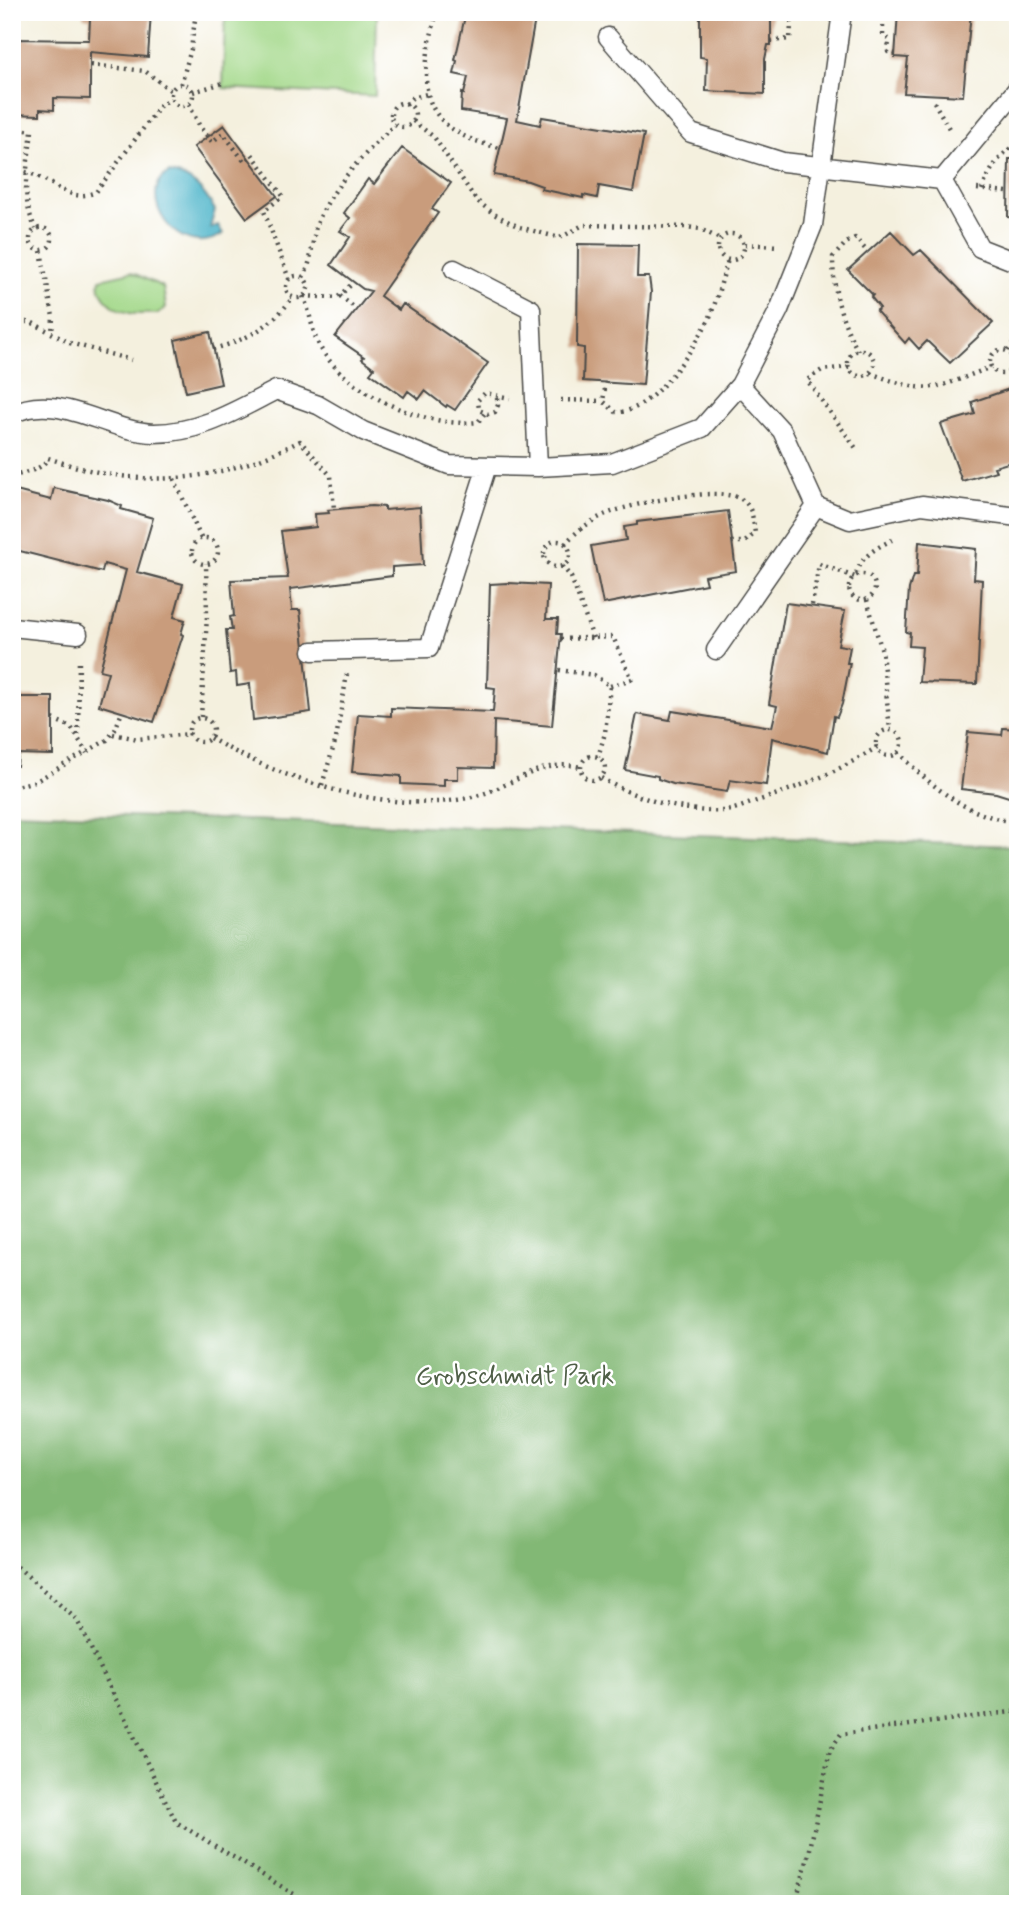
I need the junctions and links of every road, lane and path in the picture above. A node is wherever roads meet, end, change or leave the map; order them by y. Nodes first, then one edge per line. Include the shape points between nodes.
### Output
1 (196, 12) edge
2 (437, 12) edge
3 (792, 12) edge
4 (842, 12) edge
5 (883, 12) edge
6 (608, 37) dead end
7 (771, 41) dead end
8 (896, 54) dead end
9 (91, 65) dead end
10 (223, 83) dead end
11 (181, 84) junction
12 (1018, 88) edge
13 (171, 91) junction
14 (193, 92) junction
15 (428, 94) junction
16 (171, 99) junction
17 (189, 104) junction
18 (406, 104) junction
19 (413, 121) junction
20 (395, 124) junction
21 (12, 128) edge
22 (1018, 143) edge
23 (500, 148) dead end
24 (821, 167) junction
25 (12, 168) edge
26 (26, 173) junction
27 (942, 180) junction
28 (982, 190) dead end
29 (36, 229) junction
30 (720, 239) junction
31 (745, 244) junction
32 (41, 251) junction
33 (802, 251) junction
34 (867, 251) dead end
35 (728, 260) junction
36 (1018, 263) edge
37 (454, 269) dead end
38 (303, 277) junction
39 (289, 279) junction
40 (354, 282) dead end
41 (303, 296) junction
42 (340, 296) junction
43 (293, 297) junction
44 (356, 309) dead end
45 (12, 322) edge
46 (52, 333) junction
47 (1018, 337) edge
48 (214, 349) dead end
49 (858, 351) junction
50 (1008, 351) junction
51 (131, 360) dead end
52 (849, 367) junction
53 (991, 367) junction
54 (870, 373) junction
55 (606, 383) dead end
56 (740, 386) junction
57 (534, 400) junction
58 (603, 401) junction
59 (12, 414) edge
60 (485, 414) junction
61 (858, 451) dead end
62 (487, 466) junction
63 (538, 467) junction
64 (12, 477) edge
65 (174, 479) junction
66 (816, 506) junction
67 (334, 509) dead end
68 (1018, 517) edge
69 (897, 537) dead end
70 (201, 538) junction
71 (733, 542) dead end
72 (565, 544) junction
73 (206, 563) junction
74 (562, 566) junction
75 (855, 577) junction
76 (867, 600) junction
77 (812, 605) dead end
78 (12, 627) edge
79 (78, 634) joint
80 (593, 638) junction
81 (561, 639) dead end
82 (352, 650) junction
83 (716, 650) dead end
84 (312, 651) dead end
85 (559, 670) dead end
86 (610, 686) junction
87 (122, 712) dead end
88 (201, 718) junction
89 (53, 719) dead end
90 (890, 730) junction
91 (112, 733) junction
92 (190, 734) junction
93 (78, 735) junction
94 (210, 738) junction
95 (877, 747) junction
96 (898, 752) junction
97 (87, 753) junction
98 (598, 757) junction
99 (581, 766) junction
100 (601, 778) junction
101 (322, 785) junction
102 (12, 787) edge
103 (1018, 822) edge
104 (12, 1562) edge
105 (1018, 1711) edge
106 (310, 1904) edge
107 (482, 1904) edge
108 (499, 1904) edge
109 (794, 1904) edge

1 - 11 path
2 - 15 path via 428,56
3 - 7 path via 790,39
4 - 24 lane
5 - 8 path via 880,26 889,39 888,52
6 - 24 lane via 691,133 783,162
9 - 13 path via 145,71
10 - 14 path
11 - 13 path
11 - 14 path
12 - 27 lane
13 - 16 path
14 - 17 path
15 - 18 path
15 - 23 path via 435,114 453,130
16 - 17 path via 179,106
16 - 26 path via 160,106 96,192 72,196
17 - 39 path via 212,142 223,133 244,161 252,154 283,196 264,211
18 - 19 path via 414,111
18 - 20 path via 392,110
19 - 20 path via 403,127
19 - 30 path via 434,137 476,200 519,227 560,238 583,225 685,227
20 - 38 path via 341,183 317,224
21 - 26 path via 32,131
22 - 28 path via 989,170
24 - 27 lane
24 - 33 lane via 813,225
25 - 26 path
26 - 29 path via 28,214
27 - 36 lane via 980,248
29 - 32 path via 30,242
29 - 32 path via 47,229 52,235 51,246
30 - 31 path via 736,234
30 - 35 path via 719,252
31 - 33 path
31 - 35 path via 741,257
32 - 46 path
33 - 56 lane via 779,310
34 - 49 path via 855,239 833,257 837,303
35 - 58 path via 709,318 646,403 624,413
37 - 57 lane via 531,309
38 - 39 path
38 - 41 path via 308,286
39 - 43 path via 285,289
40 - 42 path
41 - 42 path
41 - 43 path
41 - 60 path via 319,346 377,399 444,422 478,422
42 - 44 path
43 - 48 path via 269,324
45 - 46 path via 32,322
46 - 51 path
47 - 50 path
49 - 52 path via 851,355
49 - 54 path via 872,357
50 - 53 path via 994,352
50 - 53 path via 1014,362 1009,372 1000,374
52 - 54 path via 858,376
52 - 61 path via 822,370 807,380
53 - 54 path via 929,389 912,389
55 - 58 path
56 - 63 lane via 702,428 612,463
56 - 66 lane via 782,431
57 - 58 path
57 - 63 lane
59 - 62 lane via 48,406 153,433 206,426 276,390 449,465
60 - 60 path via 479,410 478,400 485,393 497,398 498,408
62 - 63 lane
62 - 82 lane via 429,648
64 - 65 path via 34,471 48,458 89,472
65 - 67 path via 225,472 300,441 331,476
65 - 70 path
66 - 68 lane via 850,520 922,505
66 - 83 lane
69 - 75 path via 864,558
70 - 73 path via 193,547 194,555
70 - 73 path via 218,548 214,560
71 - 72 path via 745,542 755,533 749,507 741,499 716,495 625,508 584,527
72 - 74 path via 570,556
72 - 74 path via 553,542 544,554 550,565
73 - 88 path
74 - 80 path via 571,577
75 - 76 path via 850,592
75 - 76 path via 867,575 874,581 874,594
75 - 77 path via 819,565
76 - 90 path via 882,651
78 - 79 lane
79 - 93 path
80 - 81 path
80 - 86 path via 613,637 632,679
82 - 84 lane
82 - 101 path via 336,739
85 - 86 path via 594,675
86 - 98 path
87 - 91 path
88 - 92 path via 191,723
88 - 94 path via 213,727
89 - 93 path via 63,721
90 - 95 path via 879,735
90 - 96 path via 901,736
91 - 92 path via 138,739
91 - 97 path
92 - 94 path via 198,741
93 - 97 path
94 - 101 path via 252,763
95 - 96 path via 886,755
95 - 100 path via 796,788 726,811 701,810 624,792
96 - 103 path via 928,783 954,801
97 - 102 path via 36,781
98 - 99 path via 587,758
98 - 100 path via 606,766
99 - 100 path via 586,778
99 - 101 path via 540,767 479,795 447,803 356,794
104 - 106 path via 77,1620 176,1822
105 - 109 path via 841,1734 830,1750
107 - 108 path

